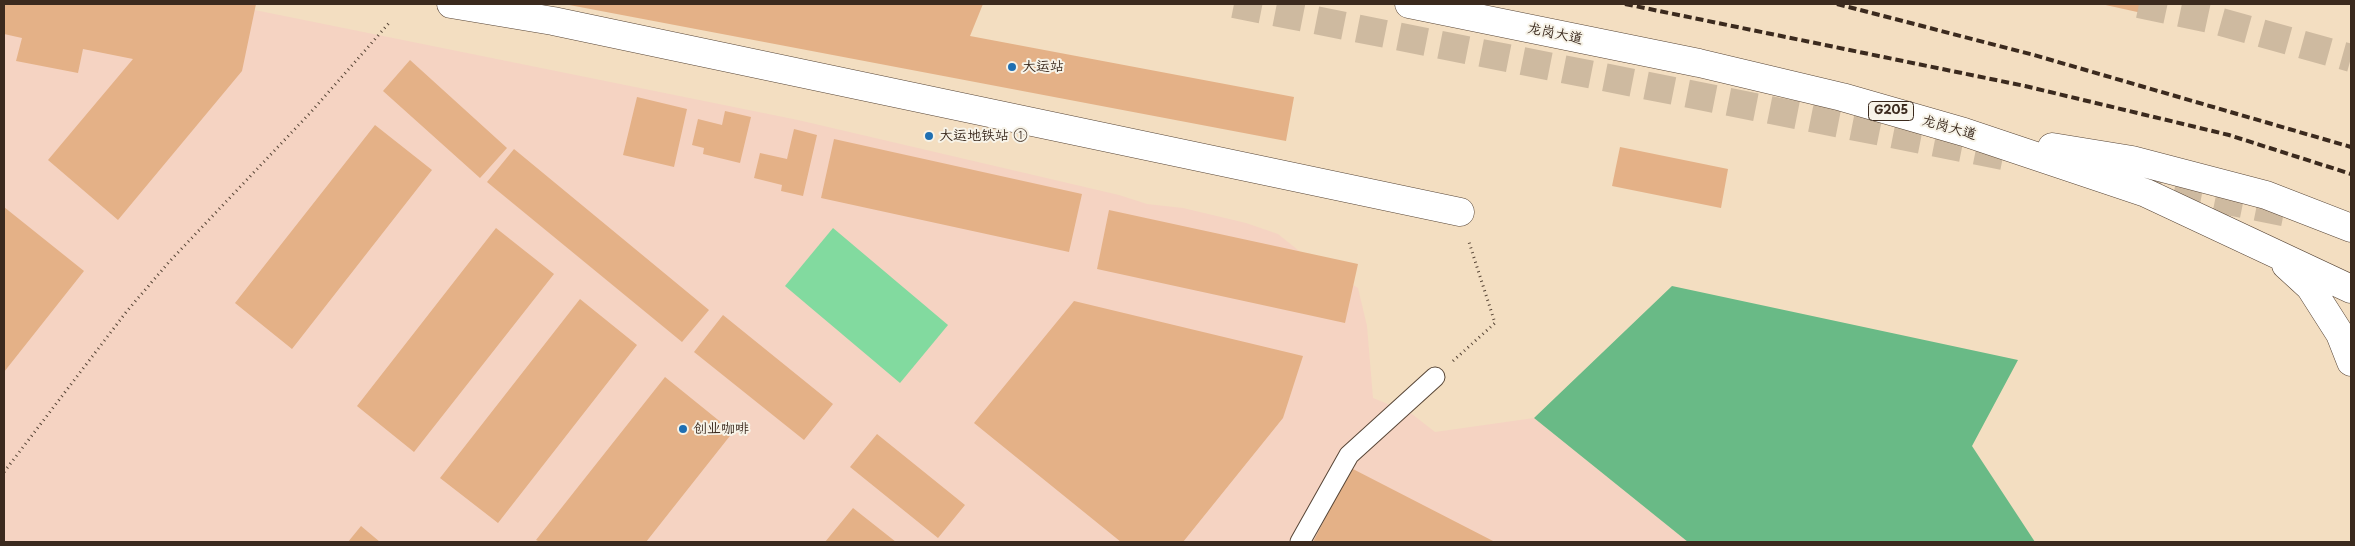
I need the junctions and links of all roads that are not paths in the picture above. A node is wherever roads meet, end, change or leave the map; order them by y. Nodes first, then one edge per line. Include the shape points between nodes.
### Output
1 (451, 4) edge
2 (1409, 4) edge
3 (1964, 132) junction
4 (1460, 212) road end
5 (2351, 228) edge
6 (2270, 250) junction
7 (2351, 289) edge
8 (2351, 362) edge
9 (1436, 377) road end
10 (1300, 542) edge

1 - 4 main road via 552,21
2 - 3 main road, 龙岗大道 / G205 via 1699,63 1842,97
3 - 5 main road via 2132,160 2266,195
3 - 6 main road, 龙岗大道 / G205 via 2146,192
6 - 7 main road, 龙岗大道 / G205
6 - 8 main road via 2310,287 2340,334
9 - 10 lane via 1349,455

